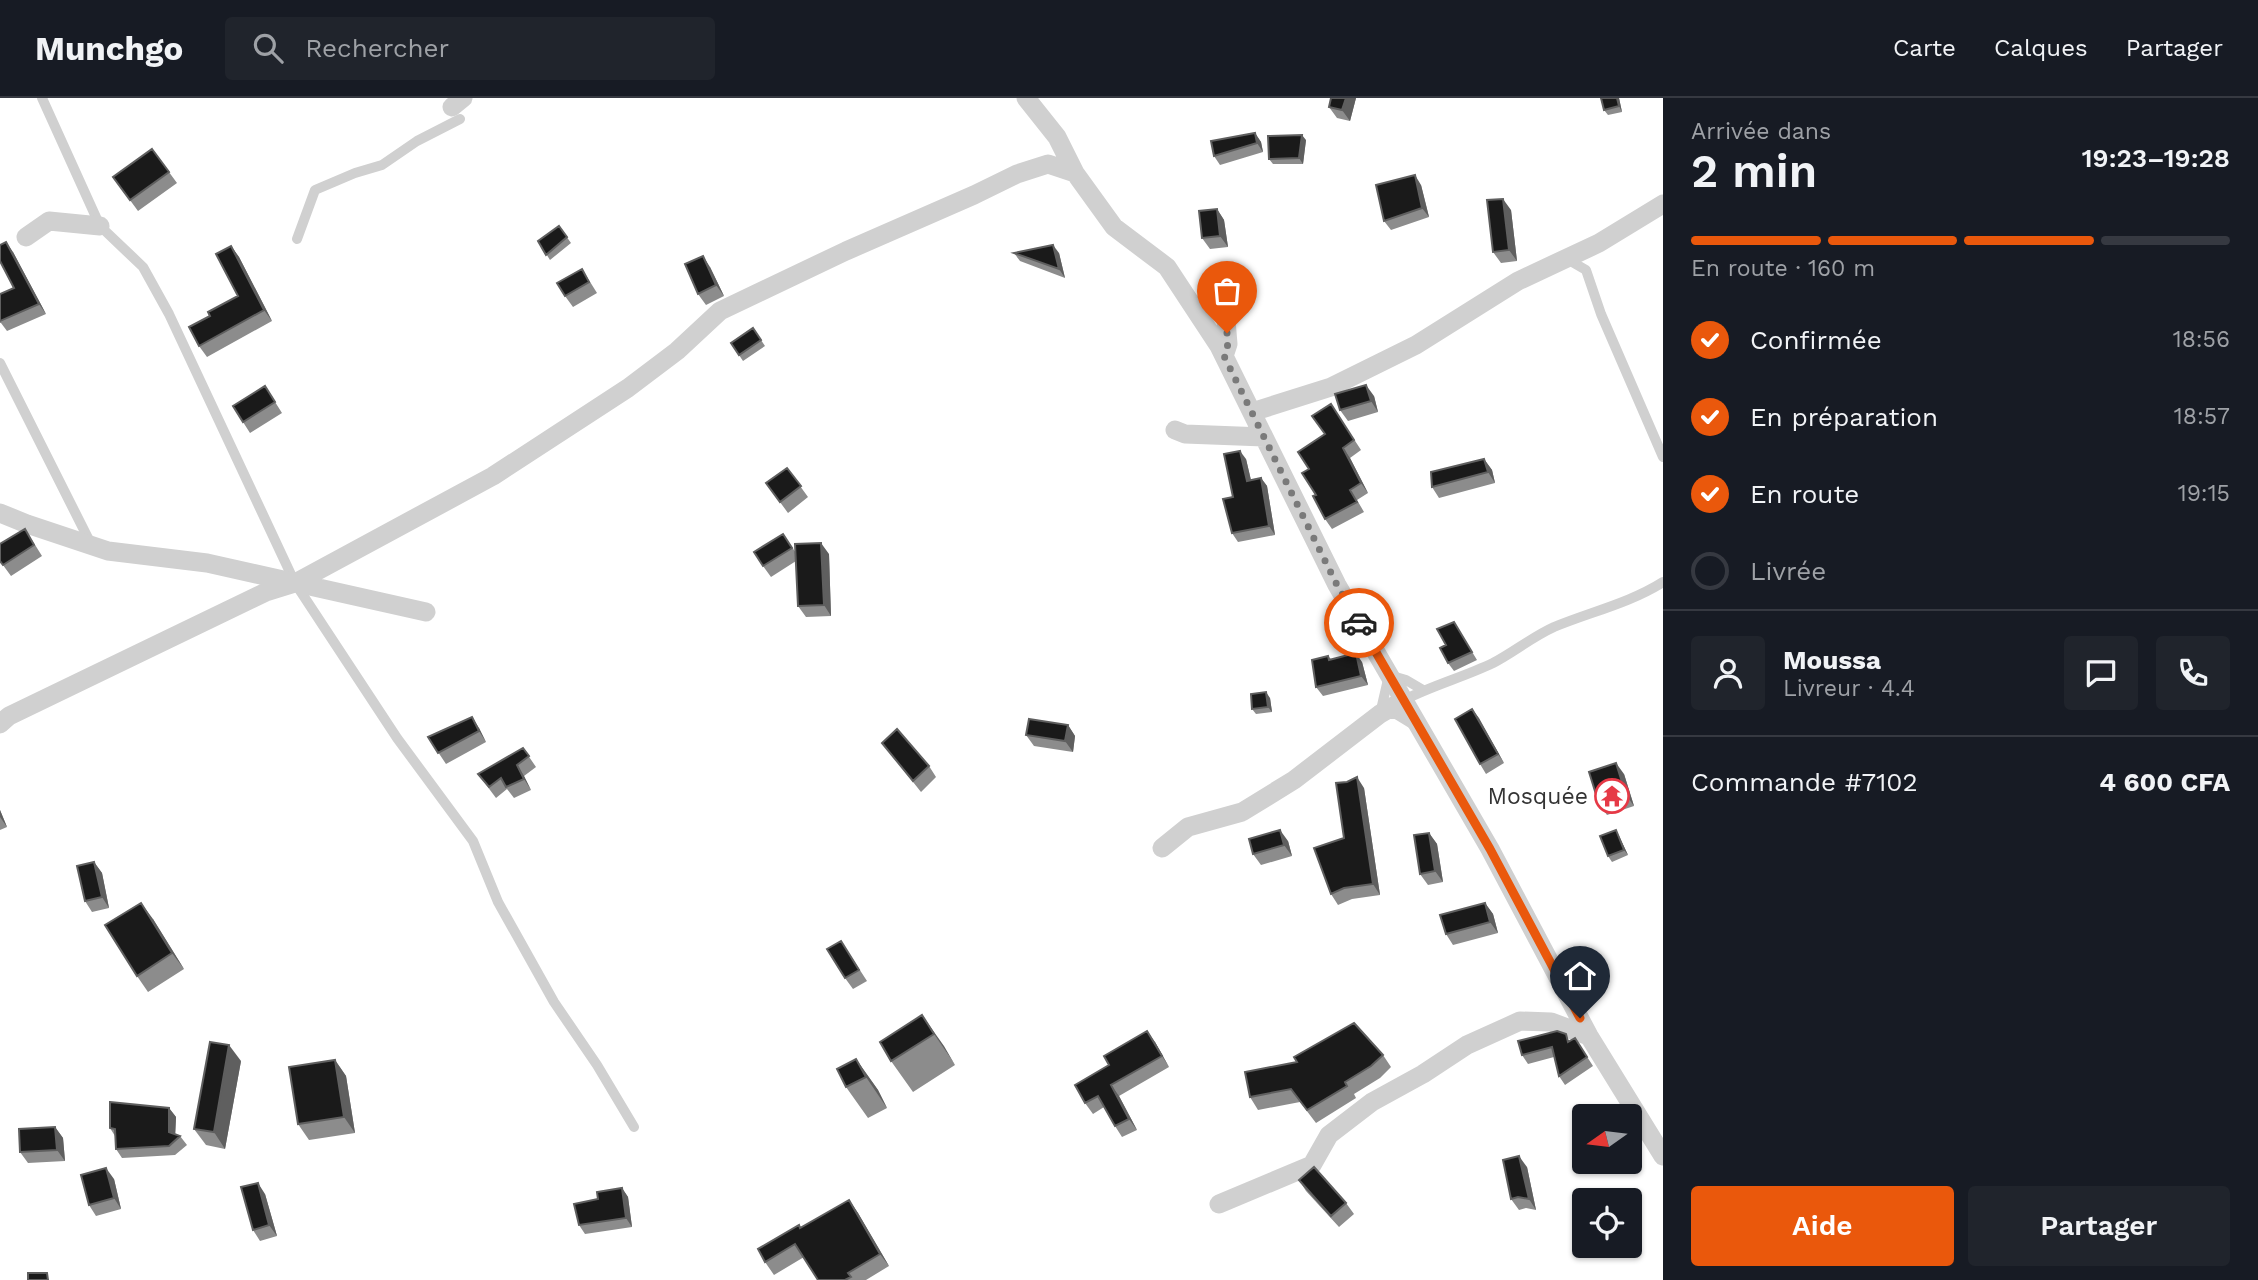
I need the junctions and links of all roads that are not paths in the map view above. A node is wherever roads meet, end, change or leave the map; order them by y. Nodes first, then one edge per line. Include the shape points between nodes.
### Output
1 (42, 98) edge
2 (1026, 98) edge
3 (458, 108) edge
4 (1087, 185) junction
5 (1663, 204) edge
6 (100, 226) junction
7 (26, 237) dead end
8 (297, 239) dead end
9 (1567, 259) junction
10 (1224, 296) dead end
11 (1224, 356) junction
12 (0, 363) edge
13 (1277, 398) dead end
14 (1247, 403) junction
15 (1175, 430) dead end
16 (1264, 437) junction
17 (1663, 457) edge
18 (0, 513) edge
19 (92, 546) junction
20 (1663, 582) edge
21 (295, 583) junction
22 (426, 612) dead end
23 (1389, 675) junction
24 (1423, 690) junction
25 (1404, 700) junction
26 (1380, 714) junction
27 (0, 724) edge
28 (1421, 729) junction
29 (1162, 848) dead end
30 (1589, 1036) junction
31 (634, 1127) dead end
32 (1663, 1156) edge
33 (1219, 1204) dead end

1 - 6 lane
2 - 4 street
3 - 8 lane via 382,164 315,190
4 - 11 street via 1114,227 1167,267
4 - 21 street via 1048,164 1017,174 720,311 638,380 493,476
5 - 9 street
6 - 7 street via 49,221
6 - 21 lane via 143,267 169,314
9 - 14 street via 1518,281 1416,345 1331,387
9 - 17 lane via 1586,270
10 - 11 street via 1228,344
11 - 14 street
12 - 19 lane
13 - 14 street
14 - 16 street
15 - 16 street
16 - 23 street via 1337,585
18 - 19 street
19 - 21 street via 207,563
20 - 24 lane via 1541,633 1483,667
21 - 22 street
21 - 27 street via 266,592
21 - 31 lane via 397,738 472,841 504,913 554,1002
23 - 24 lane
23 - 25 street
23 - 26 lane
24 - 25 lane
25 - 26 street
25 - 28 street
26 - 28 lane via 1396,714
26 - 29 street via 1294,780 1242,812 1188,827
28 - 30 street
30 - 32 street
30 - 33 street via 1551,1022 1520,1021 1467,1045 1372,1102 1329,1135 1312,1166

